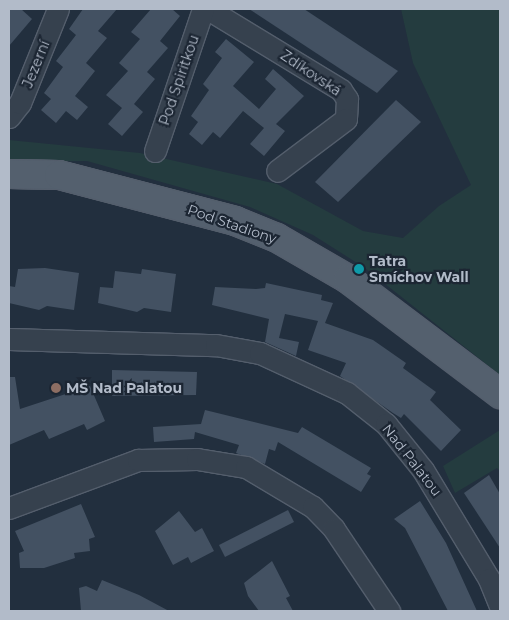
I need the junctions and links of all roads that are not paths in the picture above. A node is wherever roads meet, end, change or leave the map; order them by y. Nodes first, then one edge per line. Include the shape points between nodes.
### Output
1 (58, 9) edge
2 (203, 9) edge
3 (208, 9) edge
4 (9, 117) edge
5 (155, 152) dead end
6 (277, 171) dead end
7 (9, 174) edge
8 (9, 339) edge
9 (500, 394) edge
10 (9, 508) edge
11 (500, 606) edge
12 (389, 611) edge

1 - 4 street, Jezerní via 20,103
2 - 5 street, Pod Spiritkou
3 - 6 street, Zdíkovská via 342,90 347,99 346,119
7 - 9 main road, Pod Stadiony via 59,175 235,221 278,238 348,279
8 - 11 street, Nad Palatou via 216,345 260,353 347,393 386,424 423,470 489,579
10 - 12 street via 138,460 198,459 246,467 281,485 320,514

